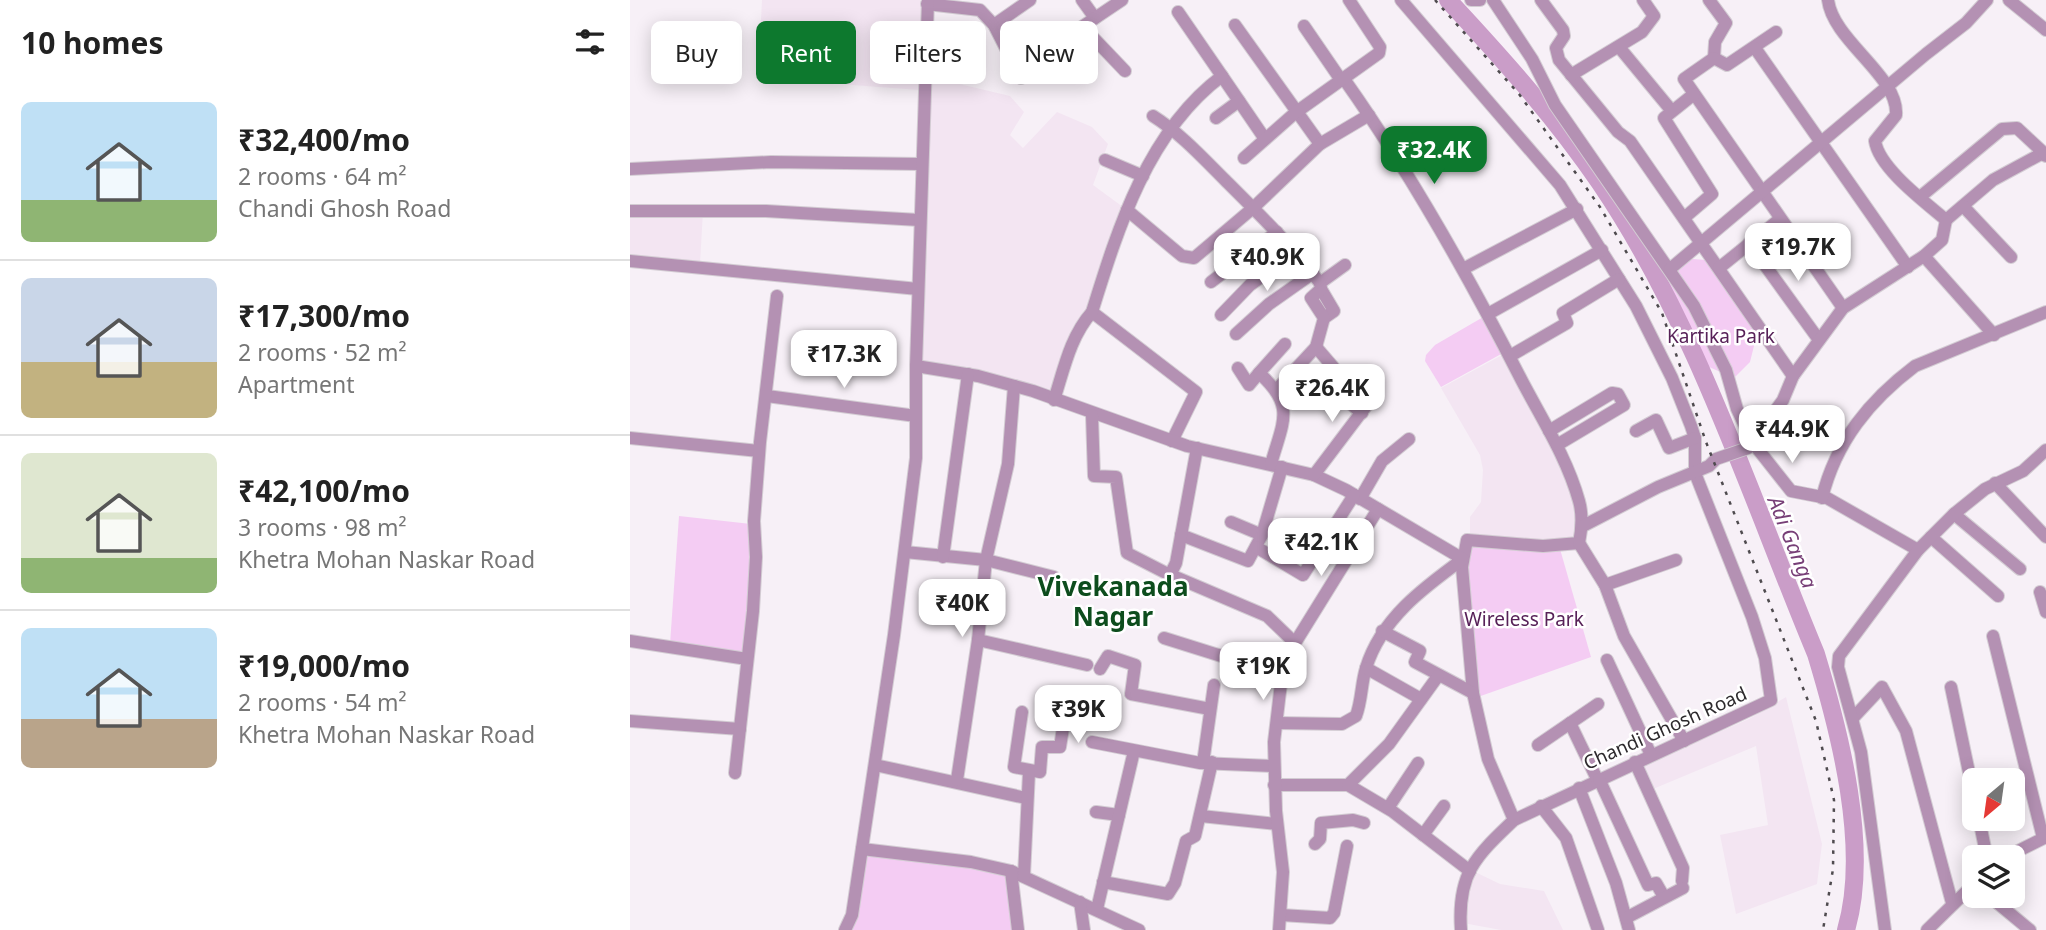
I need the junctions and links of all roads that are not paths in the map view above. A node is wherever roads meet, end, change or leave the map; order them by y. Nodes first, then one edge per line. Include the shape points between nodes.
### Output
1 (1030, 0) edge
2 (1082, 0) edge
3 (1122, 0) edge
4 (1349, 0) edge
5 (1401, 0) edge
6 (1471, 0) edge
7 (1480, 0) edge
8 (1493, 0) edge
9 (1542, 0) edge
10 (1643, 0) edge
11 (1709, 0) edge
12 (1828, 0) edge
13 (1987, 0) edge
14 (2009, 0) edge
15 (927, 2) edge
16 (1178, 12) dead end
17 (1095, 18) junction
18 (926, 21) edge
19 (1091, 21) edge
20 (994, 25) junction
21 (1235, 25) dead end
22 (1304, 26) dead end
23 (2046, 30) edge
24 (1776, 32) dead end
25 (1000, 37) edge
26 (1098, 43) edge
27 (1619, 47) junction
28 (1755, 48) junction
29 (1714, 58) junction
30 (1125, 71) dead end
31 (1572, 75) junction
32 (1222, 76) junction
33 (1343, 80) junction
34 (924, 84) edge
35 (1887, 87) junction
36 (1694, 94) junction
37 (1239, 101) junction
38 (1671, 110) junction
39 (1295, 113) junction
40 (1369, 115) junction
41 (1153, 116) dead end
42 (1216, 118) dead end
43 (1172, 128) junction
44 (1265, 139) junction
45 (1822, 142) junction
46 (1320, 144) junction
47 (2046, 155) edge
48 (1244, 158) dead end
49 (1105, 160) dead end
50 (921, 164) junction
51 (630, 169) edge
52 (1143, 176) junction
53 (1763, 193) junction
54 (1920, 197) junction
55 (1963, 206) junction
56 (1253, 208) junction
57 (1577, 209) junction
58 (1127, 210) junction
59 (630, 211) edge
60 (1684, 218) junction
61 (1780, 219) junction
62 (919, 220) junction
63 (1946, 220) junction
64 (1277, 232) junction
65 (1749, 243) junction
66 (1703, 244) junction
67 (1602, 250) junction
68 (1296, 252) junction
69 (1924, 256) junction
70 (2011, 257) dead end
71 (630, 261) edge
72 (1345, 265) dead end
73 (1908, 267) junction
74 (1719, 268) junction
75 (1463, 269) junction
76 (1670, 269) junction
77 (1619, 279) junction
78 (1211, 282) dead end
79 (1318, 282) junction
80 (918, 289) junction
81 (777, 296) dead end
82 (1843, 308) junction
83 (1092, 312) junction
84 (2046, 312) edge
85 (1221, 314) dead end
86 (1488, 314) junction
87 (1236, 334) dead end
88 (1994, 335) junction
89 (1819, 340) junction
90 (1285, 344) dead end
91 (1317, 347) junction
92 (1510, 356) junction
93 (916, 366) junction
94 (1238, 368) dead end
95 (1259, 373) junction
96 (968, 374) junction
97 (1793, 376) junction
98 (1373, 379) dead end
99 (1014, 386) junction
100 (1277, 389) junction
101 (767, 396) junction
102 (1054, 400) junction
103 (1362, 413) junction
104 (1092, 415) junction
105 (916, 416) junction
106 (1549, 431) junction
107 (1636, 431) dead end
108 (630, 438) edge
109 (1695, 438) junction
110 (1409, 439) dead end
111 (1172, 441) junction
112 (1750, 445) junction
113 (1557, 446) junction
114 (1197, 448) junction
115 (2046, 450) edge
116 (759, 451) junction
117 (2036, 460) junction
118 (1277, 466) junction
119 (2046, 469) edge
120 (1695, 473) junction
121 (1314, 475) junction
122 (1995, 484) junction
123 (1357, 497) junction
124 (1824, 498) junction
125 (1378, 509) junction
126 (1954, 514) junction
127 (1231, 522) dead end
128 (1583, 526) junction
129 (1181, 535) junction
130 (1931, 537) junction
131 (2046, 537) edge
132 (1259, 541) junction
133 (1579, 543) junction
134 (1918, 550) junction
135 (905, 552) junction
136 (943, 557) junction
137 (1463, 559) junction
138 (986, 560) junction
139 (1676, 560) dead end
140 (2020, 569) dead end
141 (1170, 575) junction
142 (1054, 577) dead end
143 (1605, 584) junction
144 (2040, 592) dead end
145 (1997, 596) dead end
146 (2046, 612) edge
147 (1382, 631) junction
148 (1993, 636) dead end
149 (1164, 638) dead end
150 (978, 640) junction
151 (630, 641) edge
152 (1295, 643) junction
153 (747, 659) junction
154 (1606, 660) dead end
155 (1087, 665) dead end
156 (1366, 668) junction
157 (1100, 669) dead end
158 (1283, 675) junction
159 (1438, 676) junction
160 (1214, 685) dead end
161 (1951, 687) dead end
162 (1473, 694) junction
163 (1068, 696) dead end
164 (1421, 699) junction
165 (1598, 704) dead end
166 (1210, 709) junction
167 (1022, 712) dead end
168 (1853, 718) junction
169 (630, 721) edge
170 (1277, 723) junction
171 (1570, 723) junction
172 (740, 729) junction
173 (1092, 741) dead end
174 (1684, 741) junction
175 (1538, 745) dead end
176 (1134, 751) junction
177 (1651, 755) junction
178 (1635, 762) junction
179 (1208, 763) junction
180 (1418, 763) dead end
181 (875, 765) junction
182 (1274, 766) junction
183 (1968, 768) edge
184 (1029, 772) junction
185 (735, 773) dead end
186 (1598, 779) junction
187 (957, 780) junction
188 (1274, 785) junction
189 (1348, 785) junction
190 (1579, 788) junction
191 (1026, 798) junction
192 (1444, 806) dead end
193 (1541, 806) junction
194 (1388, 808) junction
195 (1096, 812) dead end
196 (1119, 815) junction
197 (1201, 816) junction
198 (1514, 820) junction
199 (1364, 823) dead end
200 (1278, 824) junction
201 (1423, 835) junction
202 (2044, 837) edge
203 (1315, 844) dead end
204 (1347, 846) dead end
205 (2025, 847) edge
206 (862, 849) junction
207 (1469, 871) junction
208 (1018, 874) junction
209 (1103, 883) junction
210 (1962, 894) edge
211 (1664, 897) junction
212 (1080, 902) junction
213 (1952, 903) junction
214 (2002, 908) edge
215 (1097, 909) junction
216 (1281, 915) junction
217 (1628, 924) edge
218 (2022, 927) edge
219 (845, 930) edge
220 (1018, 930) edge
221 (1084, 930) edge
222 (1139, 930) edge
223 (1279, 930) edge
224 (1461, 930) edge
225 (1598, 930) edge
226 (1885, 930) edge
227 (1927, 930) edge

1 - 20 street
2 - 17 street
3 - 17 street
4 - 33 street via 1380,50
5 - 57 street
6 - 7 street
8 - 76 street via 1532,59 1555,105
9 - 31 street via 1563,30 1556,48 1559,60
10 - 27 street via 1654,16 1642,32
11 - 29 street via 1726,23 1715,42
12 - 35 street via 1850,43
13 - 35 street via 1951,37
14 - 23 street
15 - 18 street
15 - 20 street via 980,10
16 - 32 street
17 - 19 street
20 - 25 street
21 - 39 street
22 - 33 street
24 - 28 street
26 - 30 street
27 - 31 street
27 - 38 street
28 - 29 street via 1727,65
28 - 45 street
29 - 36 street via 1684,79
31 - 60 street via 1630,141
32 - 37 street
32 - 43 street via 1193,101
33 - 39 street
33 - 40 street
34 - 50 street
35 - 45 street
35 - 54 street via 1896,115 1875,141 1876,152
36 - 38 street
36 - 53 street
37 - 42 street
37 - 44 street
38 - 60 street via 1664,121 1712,194
39 - 44 street
39 - 46 street
40 - 46 street
40 - 75 street
41 - 43 street
43 - 52 street
43 - 56 street
44 - 48 street
45 - 53 street
45 - 73 street
46 - 56 street
47 - 54 street via 2017,128 2002,129
47 - 55 street via 1993,180
49 - 52 street
50 - 51 street via 771,162
50 - 62 street
52 - 58 street
53 - 61 street
53 - 66 street
54 - 63 street
55 - 63 street
55 - 70 street
56 - 58 street via 1188,259
56 - 64 street
57 - 67 street
57 - 75 street
58 - 83 street
59 - 62 street via 766,211
60 - 66 street
61 - 65 street
61 - 82 street
62 - 80 street
63 - 69 street via 1942,240
64 - 68 street
64 - 78 street
65 - 74 street
65 - 89 street
66 - 74 street
66 - 76 street
67 - 77 street
67 - 86 street
68 - 79 street
68 - 85 street via 1250,285
69 - 73 street
69 - 88 street
71 - 80 street
72 - 79 street
73 - 82 street
74 - 97 street
75 - 86 street
76 - 112 street via 1726,370
77 - 92 street via 1563,313 1567,323
77 - 109 street via 1655,343
79 - 87 street via 1269,304
79 - 91 street via 1311,298 1324,317
80 - 93 street
81 - 101 street
82 - 89 street
83 - 102 street via 1070,348
83 - 111 street via 1196,392
84 - 88 street
86 - 92 street
88 - 124 street via 1915,366 1882,393 1836,456
89 - 97 street
90 - 95 street
91 - 100 street
91 - 103 street via 1346,382 1346,400
92 - 106 street
93 - 96 street
93 - 105 street
94 - 95 street via 1249,384
95 - 100 street
96 - 99 street
96 - 136 street
97 - 112 street via 1783,400
98 - 103 street via 1376,392
99 - 102 street
99 - 138 street via 1008,464
100 - 118 street via 1284,408
101 - 105 street
101 - 116 street
102 - 104 street
103 - 121 street
104 - 111 street
104 - 141 street via 1094,476 1116,477 1127,553
105 - 135 street
106 - 113 street
106 - 113 street via 1612,393 1618,394 1623,405
107 - 109 street via 1656,420 1669,448
108 - 116 street
109 - 120 street
110 - 123 street via 1382,461
111 - 114 street
112 - 120 street
112 - 124 street via 1791,491
113 - 128 street via 1580,503
114 - 118 street
114 - 129 street
115 - 117 street
116 - 153 street
117 - 119 street
117 - 122 street
118 - 121 street
118 - 132 street
120 - 128 street
120 - 174 street, Chandi Ghosh Road via 1755,627 1771,700
121 - 123 street
122 - 126 street
122 - 131 street
123 - 125 street
123 - 132 street via 1303,575
124 - 134 street
125 - 137 street
125 - 152 street
126 - 130 street
126 - 140 street
127 - 132 street
128 - 133 street
129 - 132 street via 1248,561
129 - 141 street
130 - 134 street
130 - 145 street
133 - 137 street via 1543,546 1466,540
133 - 143 street
134 - 168 street via 1839,656
135 - 136 street
135 - 181 street
136 - 138 street
137 - 147 street via 1413,598
137 - 162 street
138 - 142 street
138 - 150 street
139 - 143 street
141 - 152 street via 1267,616
143 - 174 street via 1624,636
144 - 146 street
147 - 156 street
147 - 159 street via 1420,651 1415,662
148 - 202 street
149 - 158 street
150 - 155 street
150 - 187 street
151 - 153 street
152 - 158 street
153 - 172 street
154 - 177 street
156 - 164 street
156 - 170 street via 1356,716 1342,724
157 - 166 street via 1108,656 1135,665 1131,694
158 - 170 street
159 - 162 street
159 - 164 street
160 - 166 street
161 - 183 street
162 - 198 street via 1488,759
163 - 184 street via 1060,747 1042,747 1040,772
164 - 189 street via 1389,744
165 - 171 street
166 - 179 street
167 - 184 street via 1014,767
168 - 213 street via 1882,687 1906,731
168 - 226 street via 1865,773
169 - 172 street
170 - 182 street
171 - 175 street
171 - 186 street
172 - 185 street
173 - 176 street
174 - 177 street, Chandi Ghosh Road
176 - 179 street
176 - 196 street
177 - 178 street, Chandi Ghosh Road
178 - 186 street, Chandi Ghosh Road
178 - 211 street via 1683,868 1682,884
179 - 182 street
179 - 197 street
180 - 194 street
181 - 187 street
181 - 206 street
182 - 188 street
184 - 191 street
186 - 190 street, Chandi Ghosh Road
186 - 211 street via 1648,885 1656,883
187 - 191 street
188 - 189 street
188 - 200 street
189 - 194 street
190 - 193 street, Chandi Ghosh Road
190 - 217 street
191 - 208 street
192 - 201 street
193 - 198 street, Chandi Ghosh Road
193 - 225 street via 1566,838
194 - 201 street
195 - 196 street
196 - 209 street
197 - 200 street
197 - 209 street via 1195,836 1186,841 1168,894
198 - 207 street, Chandi Ghosh Road via 1486,846
199 - 203 street via 1321,823
200 - 216 street
201 - 207 street
202 - 205 street
204 - 216 street via 1337,906 1330,918
206 - 208 street via 971,862
206 - 219 street via 852,915
207 - 224 street, Chandi Ghosh Road via 1459,902
208 - 212 street
208 - 220 street
209 - 215 street
210 - 213 street
211 - 217 street
212 - 215 street
212 - 221 street
213 - 227 street
214 - 218 street
215 - 222 street
216 - 223 street

